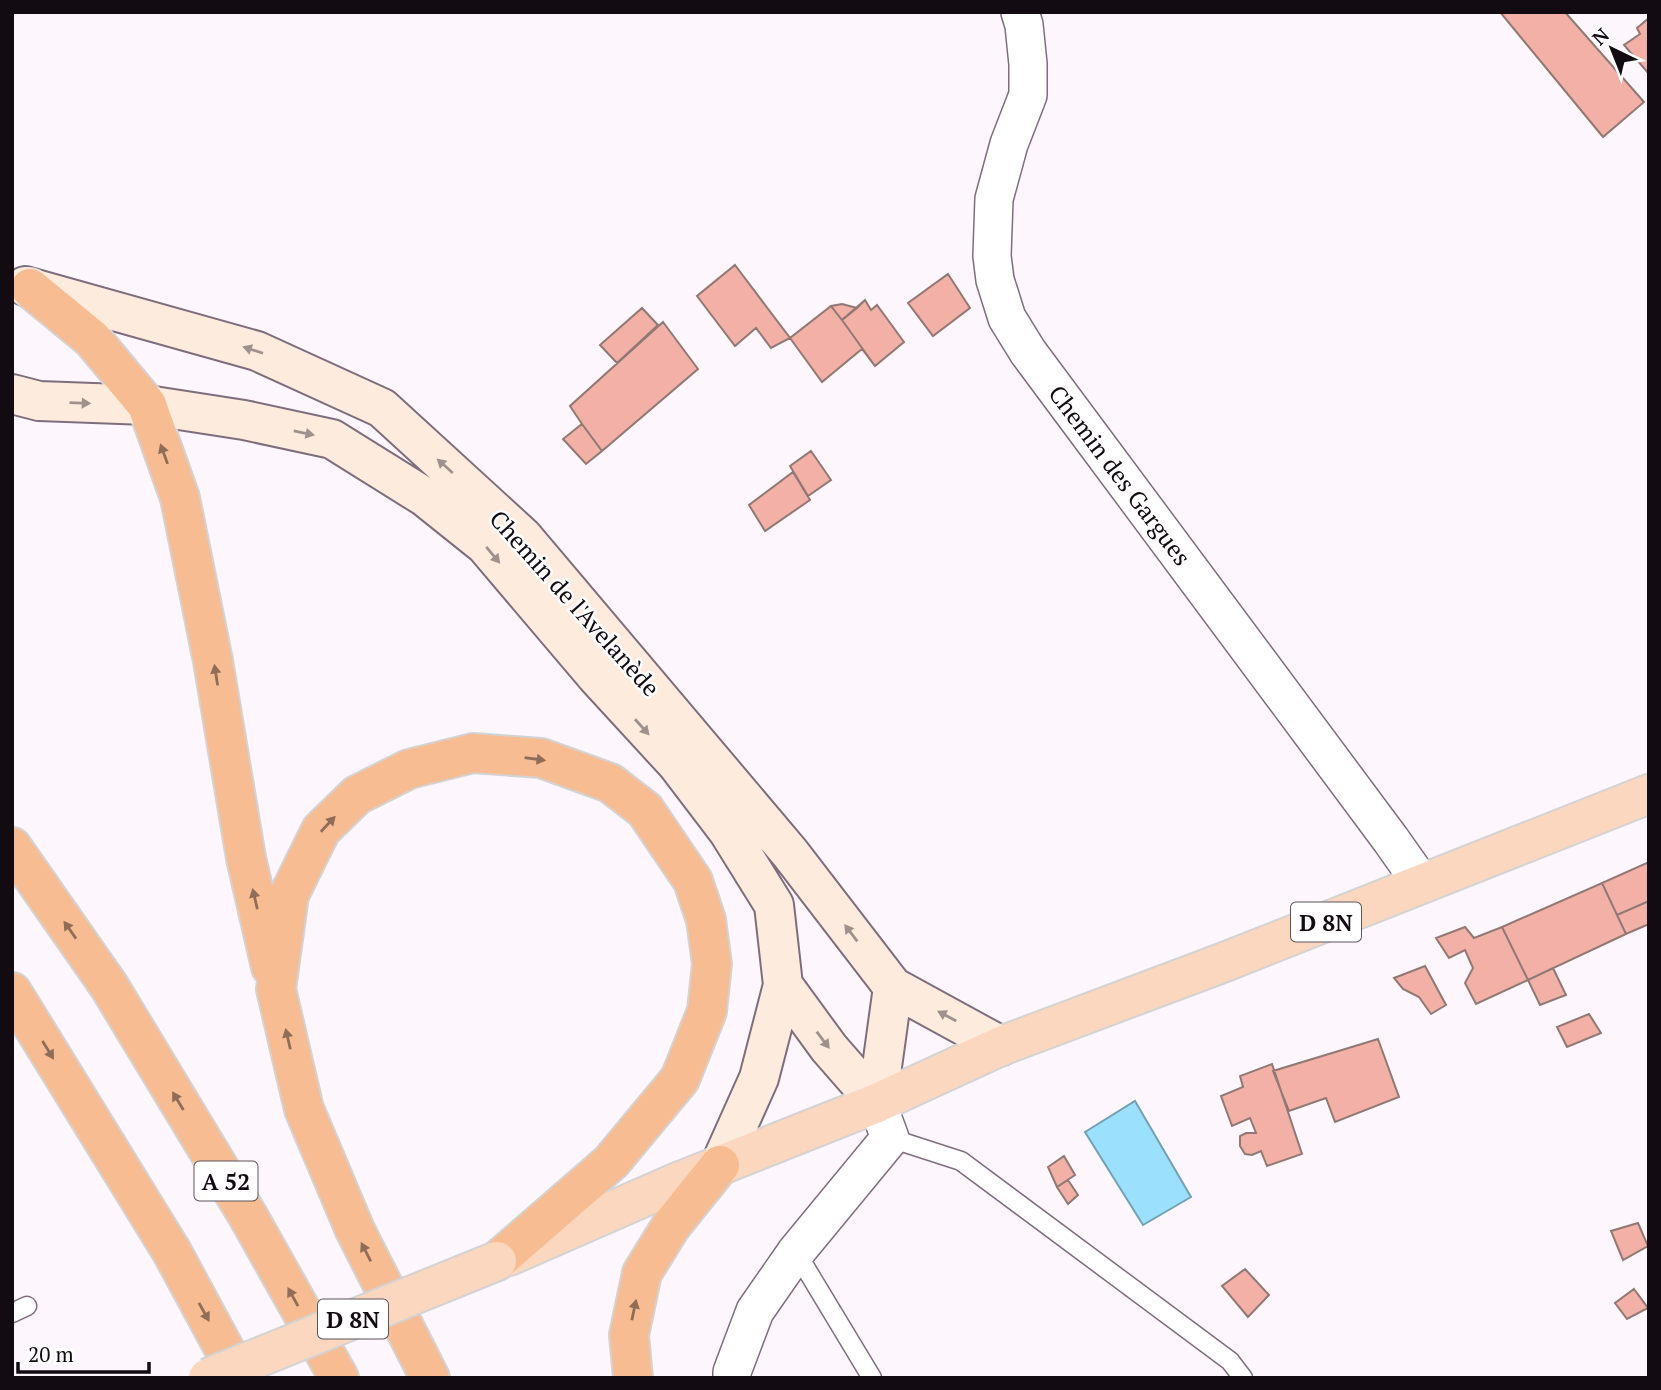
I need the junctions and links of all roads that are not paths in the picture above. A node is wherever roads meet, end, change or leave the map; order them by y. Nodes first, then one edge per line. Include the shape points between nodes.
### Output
1 (1020, 12) edge
2 (21, 285) edge
3 (12, 394) edge
4 (147, 405) junction
5 (1649, 794) edge
6 (12, 847) edge
7 (1422, 884) junction
8 (783, 985) junction
9 (893, 987) junction
10 (276, 989) junction
11 (12, 992) edge
12 (1002, 1046) junction
13 (883, 1121) junction
14 (720, 1165) junction
15 (796, 1252) junction
16 (497, 1261) junction
17 (208, 1378) edge
18 (240, 1378) edge
19 (339, 1378) edge
20 (430, 1378) edge
21 (633, 1378) edge
22 (732, 1378) edge
23 (872, 1378) edge
24 (1243, 1378) edge

1 - 7 street, Chemin des Gargues via 1028,95 994,199 992,256 1007,318
2 - 4 highway via 92,339
9 -> 2 main road, Chemin de l'Avelanède via 790,853 523,537 382,408 257,351
3 -> 4 main road, Chemin de l'Avelanède via 39,401
4 -> 8 main road, Chemin de l'Avelanède via 332,439 425,497 485,545 677,764 728,831 774,905
10 -> 4 highway via 246,859 180,498
5 - 7 main road, D 8N
19 -> 6 highway, A 52 via 109,986
7 - 12 main road, D 8N
8 -> 13 main road, Chemin de l'Avelanède
8 - 14 main road, Chemin de l'Avelanède via 759,1078
12 -> 9 main road, Chemin de l'Avelanède
9 - 13 main road
10 -> 16 highway via 289,895 321,830 357,796 409,769 473,753 541,758 610,783 645,810 693,881 706,920 712,964 707,1011 680,1079 611,1162
20 -> 10 highway via 355,1230 304,1109
11 -> 18 highway via 172,1252
12 - 13 main road, D 8N
13 - 14 main road, D 8N
13 - 15 street
13 - 24 lane via 961,1161 1230,1361
14 - 16 main road, D 8N
21 -> 14 highway via 629,1335 642,1273 671,1226
15 - 22 street via 755,1311
15 - 23 lane
16 - 17 main road, D 8N, bridge

